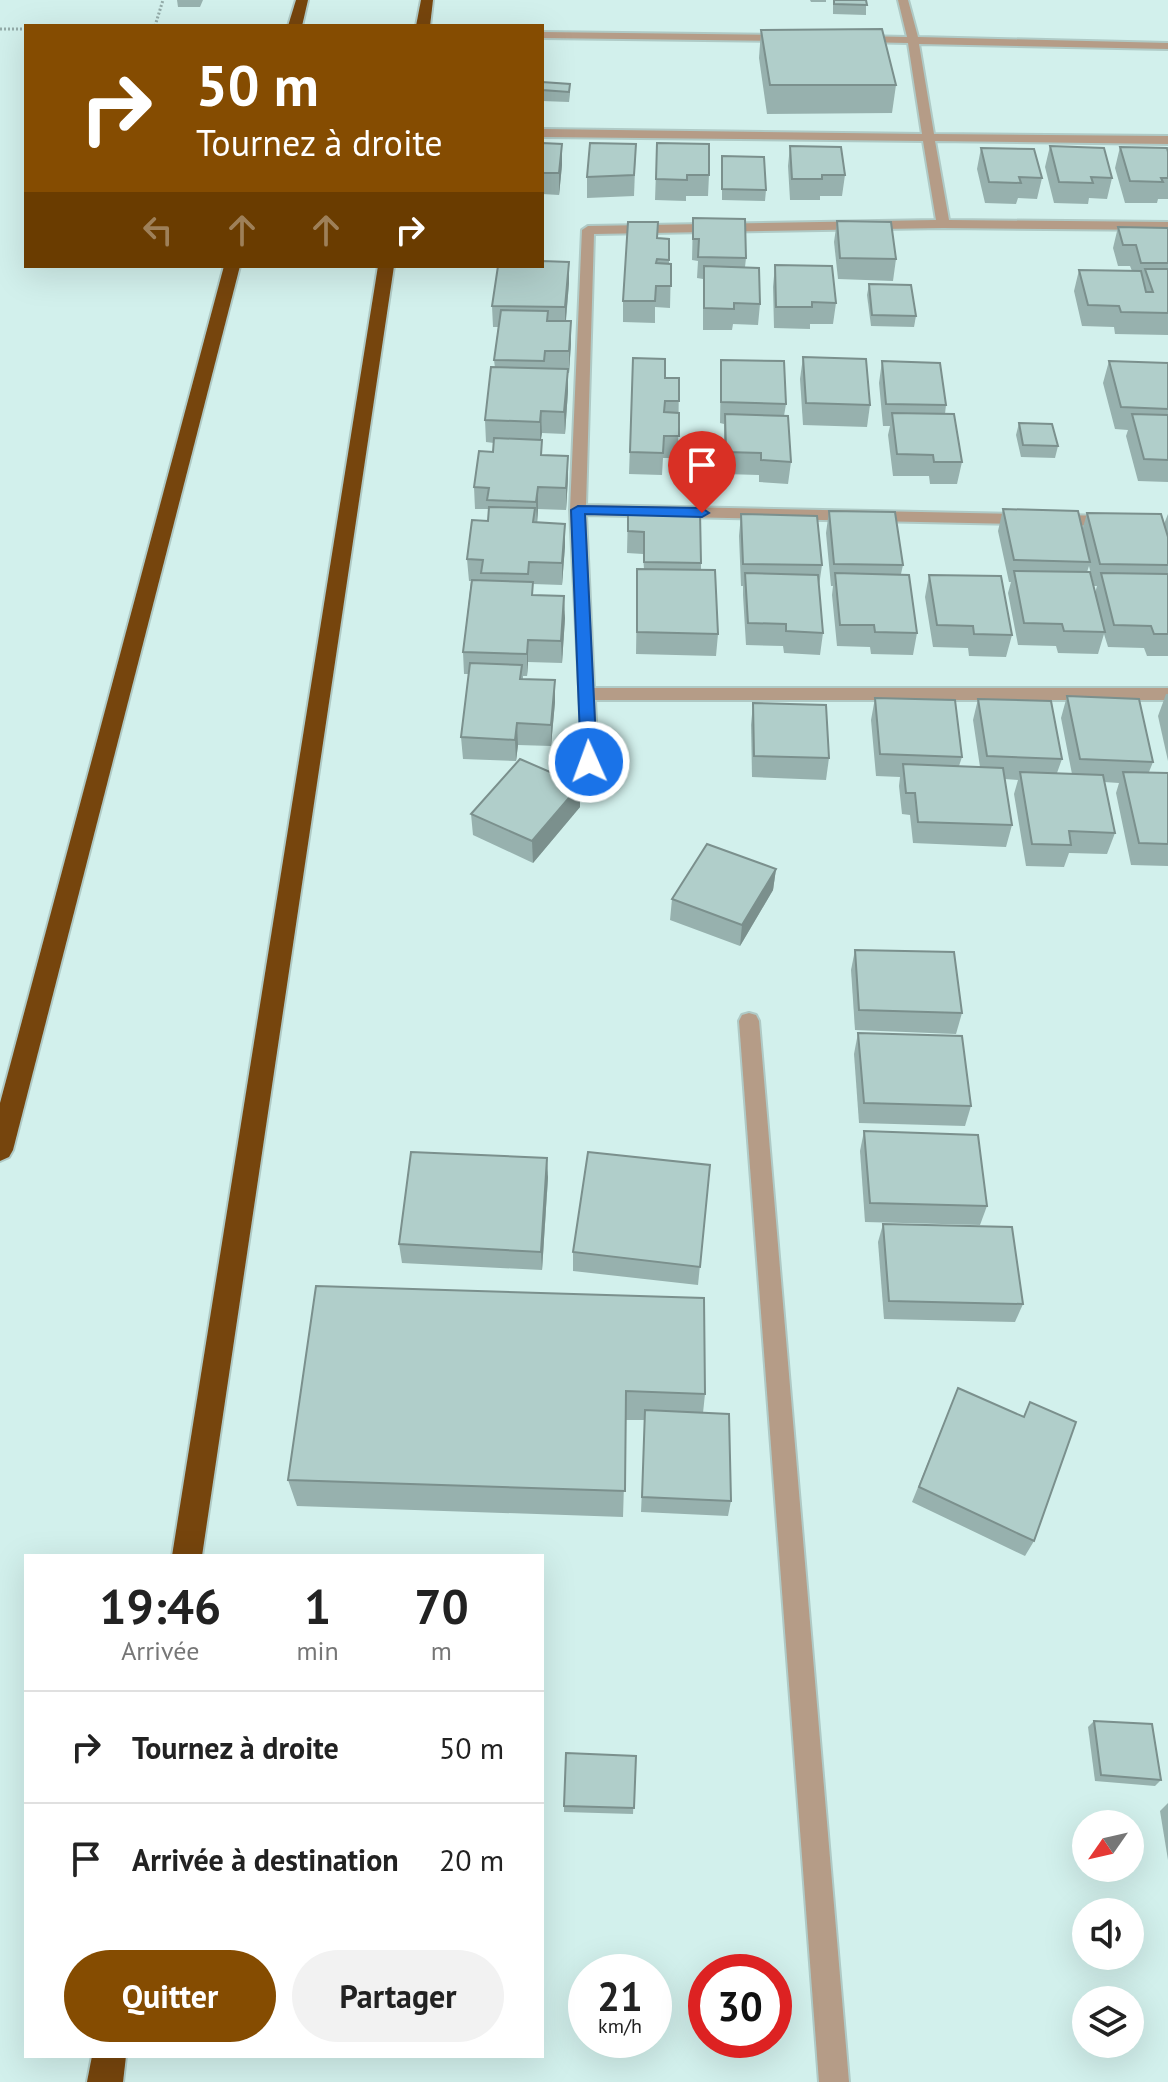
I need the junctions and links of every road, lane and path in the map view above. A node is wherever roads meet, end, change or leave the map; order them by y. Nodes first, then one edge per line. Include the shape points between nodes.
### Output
1 (163, 0) edge
2 (302, 0) edge
3 (427, 0) edge
4 (903, 0) edge
5 (156, 24) edge
6 (296, 24) edge
7 (423, 24) edge
8 (0, 29) edge
9 (24, 29) edge
10 (544, 35) edge
11 (805, 39) edge
12 (852, 39) edge
13 (913, 40) junction
14 (1168, 46) edge
15 (544, 133) edge
16 (930, 137) junction
17 (1168, 140) edge
18 (943, 224) junction
19 (1168, 226) edge
20 (231, 268) edge
21 (386, 268) edge
22 (578, 510) junction
23 (1120, 522) edge
24 (587, 694) junction
25 (1168, 694) edge
26 (589, 762) dead end
27 (749, 1021) dead end
28 (0, 1150) edge
29 (187, 1554) edge
30 (109, 2058) edge
31 (105, 2082) edge
32 (834, 2082) edge

1 - 5 path
2 - 6 highway
3 - 7 highway
4 - 13 street
8 - 9 path
10 - 11 street
12 - 13 street
13 - 14 street
13 - 16 street
15 - 16 street
16 - 17 street
16 - 18 street
18 - 19 street
18 - 22 street via 588,230
20 - 28 highway
21 - 29 highway
22 - 23 street
22 - 24 street
24 - 25 street
24 - 26 street
27 - 32 street
30 - 31 highway

